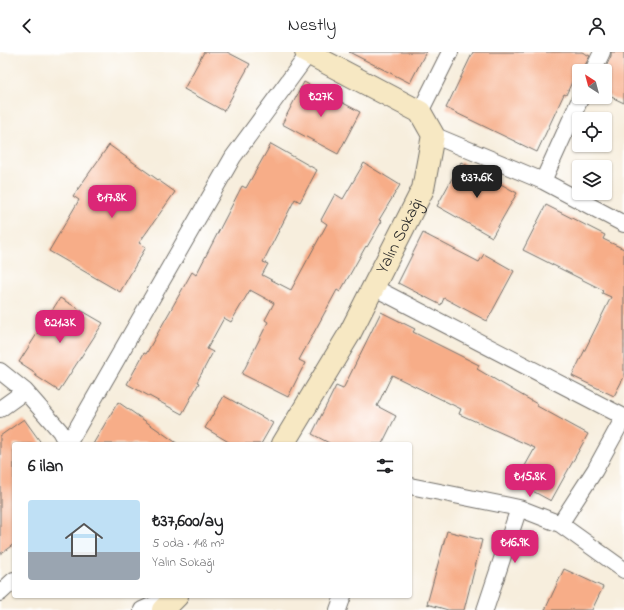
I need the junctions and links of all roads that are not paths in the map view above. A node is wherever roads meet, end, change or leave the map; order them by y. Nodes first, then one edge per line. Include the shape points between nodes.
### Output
1 (450, 52) edge
2 (602, 52) edge
3 (307, 53) edge
4 (596, 64) edge
5 (578, 104) edge
6 (420, 112) junction
7 (434, 135) junction
8 (543, 181) junction
9 (624, 224) edge
10 (373, 287) junction
11 (0, 371) edge
12 (25, 391) junction
13 (0, 409) edge
14 (624, 417) edge
15 (67, 442) edge
16 (69, 442) edge
17 (284, 442) edge
18 (412, 486) edge
19 (519, 508) junction
20 (560, 524) junction
21 (624, 570) edge
22 (12, 582) edge
23 (0, 593) edge
24 (169, 598) edge
25 (175, 598) edge
26 (342, 598) edge
27 (142, 610) edge
28 (163, 610) edge
29 (338, 610) edge
30 (485, 610) edge

1 - 6 street
2 - 4 street
3 - 6 street
3 - 16 street via 233,157
5 - 8 street
6 - 7 street
7 - 8 street
7 - 10 street, Yalın Sokağı via 424,189
8 - 9 street
10 - 14 street
10 - 17 street, Yalın Sokağı via 350,334
11 - 12 street
12 - 13 street
12 - 15 street
14 - 20 street via 595,470
18 - 19 street
19 - 20 street
19 - 30 street
20 - 21 street
22 - 23 street
24 - 27 street
25 - 28 street
26 - 29 street

